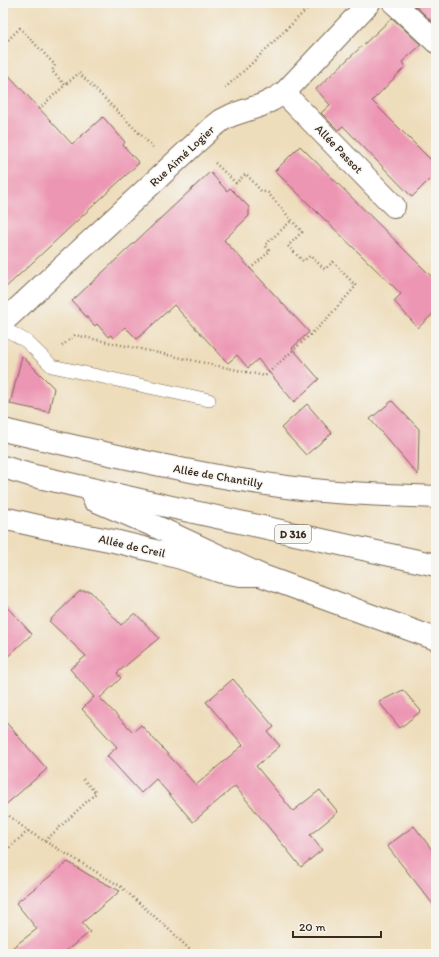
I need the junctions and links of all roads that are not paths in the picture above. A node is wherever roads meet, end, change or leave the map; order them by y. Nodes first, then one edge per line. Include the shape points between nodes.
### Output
1 (368, 3) edge
2 (394, 3) edge
3 (436, 42) edge
4 (284, 93) junction
5 (394, 206) dead end
6 (3, 322) edge
7 (3, 328) edge
8 (209, 400) dead end
9 (3, 430) edge
10 (3, 467) edge
11 (3, 472) edge
12 (38, 477) junction
13 (436, 497) edge
14 (3, 518) edge
15 (436, 565) edge
16 (260, 575) junction
17 (436, 639) edge

1 - 4 street, Rue Aimé Logier
2 - 3 street
4 - 5 street, Allée Passot
4 - 6 street, Rue Aimé Logier via 262,105 232,114 222,120
7 - 8 lane via 26,341 52,366
9 - 13 street, Allée de Chantilly via 242,481 350,493
10 - 12 street, D 316
11 - 12 street, D 316
12 - 15 street, D 316
12 - 16 street via 159,528
14 - 16 street, Allée de Creil via 151,550 222,572
16 - 17 street

